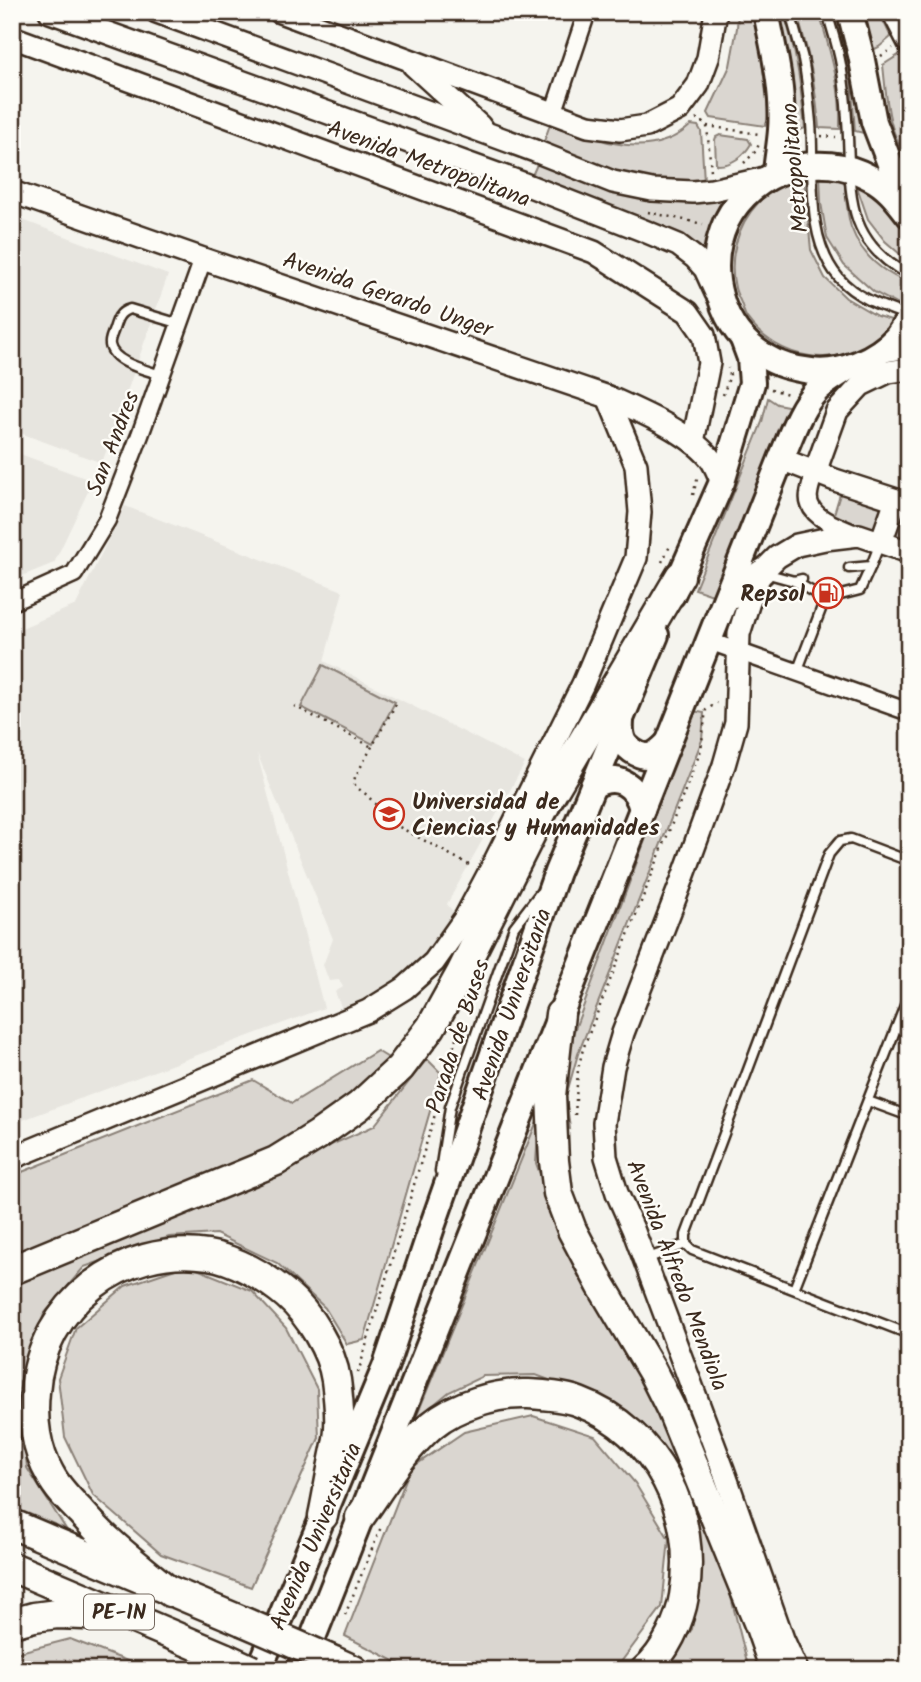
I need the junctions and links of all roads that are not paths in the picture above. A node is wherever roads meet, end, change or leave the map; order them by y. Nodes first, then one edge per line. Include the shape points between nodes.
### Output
1 (50, 12) edge
2 (157, 12) edge
3 (281, 12) edge
4 (587, 12) edge
5 (716, 12) edge
6 (766, 12) edge
7 (790, 12) edge
8 (827, 12) edge
9 (850, 12) edge
10 (893, 12) edge
11 (12, 37) edge
12 (909, 43) edge
13 (405, 58) junction
14 (553, 114) junction
15 (489, 134) junction
16 (811, 164) junction
17 (849, 168) junction
18 (771, 176) junction
19 (12, 192) edge
20 (909, 214) edge
21 (203, 259) junction
22 (909, 275) edge
23 (723, 308) junction
24 (909, 317) edge
25 (180, 324) junction
26 (743, 339) junction
27 (909, 347) edge
28 (879, 352) junction
29 (849, 367) junction
30 (909, 369) edge
31 (161, 375) junction
32 (608, 397) junction
33 (693, 442) junction
34 (781, 459) junction
35 (815, 472) junction
36 (722, 482) junction
37 (902, 502) edge
38 (859, 535) junction
39 (881, 541) junction
40 (909, 552) edge
41 (871, 566) junction
42 (849, 568) dead end
43 (762, 572) junction
44 (680, 576) junction
45 (825, 598) junction
46 (725, 600) junction
47 (12, 602) edge
48 (709, 640) junction
49 (739, 652) junction
50 (796, 672) junction
51 (909, 712) edge
52 (621, 719) junction
53 (668, 743) junction
54 (567, 768) junction
55 (593, 786) junction
56 (642, 809) junction
57 (909, 861) edge
58 (490, 872) junction
59 (909, 995) edge
60 (560, 1014) junction
61 (868, 1101) junction
62 (909, 1116) edge
63 (12, 1158) edge
64 (686, 1244) junction
65 (644, 1259) junction
66 (12, 1270) edge
67 (794, 1289) junction
68 (909, 1334) edge
69 (323, 1516) junction
70 (360, 1517) junction
71 (12, 1524) edge
72 (12, 1567) edge
73 (170, 1592) junction
74 (128, 1616) junction
75 (12, 1623) edge
76 (344, 1665) edge
77 (252, 1670) edge
78 (259, 1670) edge
79 (300, 1670) edge
80 (645, 1670) edge
81 (775, 1670) edge
82 (797, 1670) edge

1 - 23 street, Avenida Metropolitana via 522,183 678,245 705,269
2 - 15 street, Avenida Metropolitana
3 - 13 street
4 - 14 street
5 - 14 street via 708,58 688,114 620,130 588,126
6 - 18 main road via 782,110
7 - 16 lane, Metropolitano via 803,60
8 - 17 lane via 841,64
9 - 20 main road via 874,122
10 - 12 street
11 - 33 street, Avenida Metropolitana via 594,252 688,312 704,335 709,363
13 - 14 street
13 - 15 street
15 - 18 street, Avenida Metropolitana via 612,182 652,190 712,190
16 - 17 main road
16 - 18 main road
16 - 24 lane, Metropolitano via 818,237 828,264 852,291
17 - 20 main road via 872,178
17 - 22 lane via 850,191 864,235 883,259
18 - 23 main road via 743,197 726,222 717,250 716,279
19 - 21 street, Avenida Gerardo Unger
21 - 25 street, San Andres
21 - 32 street, Avenida Gerardo Unger
23 - 26 main road
24 - 28 main road
25 - 31 street, San Andres
25 - 31 lane via 130,309 117,318 111,350 126,363
26 - 29 main road via 765,357 792,368 820,372
26 - 36 main road, Avenida Universitaria via 752,383
27 - 28 street
28 - 29 main road
29 - 34 main road, Avenida Universitaria via 809,400
30 - 35 street via 888,372 861,386 837,411
31 - 47 street, San Andres via 107,520 74,574
32 - 33 street, Avenida Gerardo Unger
32 - 58 street via 636,465 640,512 636,558 583,684
33 - 36 street, Avenida Gerardo Unger via 710,459
34 - 35 street
34 - 46 main road, Avenida Universitaria
35 - 37 street
35 - 38 street via 808,497 812,509 822,519
36 - 44 main road, Avenida Universitaria
37 - 39 street
38 - 39 street
38 - 43 street via 797,545
39 - 40 street
39 - 41 lane
41 - 42 lane
41 - 45 lane via 860,590
43 - 45 lane via 798,580
43 - 46 main road
43 - 49 street, Avenida Alfredo Mendiola via 746,607
44 - 52 main road, Avenida Universitaria
44 - 54 highway
45 - 50 lane
46 - 48 main road, Avenida Universitaria
48 - 49 street
48 - 53 main road, Avenida Universitaria
49 - 50 street
49 - 65 street, Avenida Alfredo Mendiola via 736,723 724,765 623,1033 607,1098 606,1157
50 - 51 street
52 - 53 main road via 622,740 635,752 650,756
52 - 55 main road, Avenida Universitaria
53 - 56 main road, Avenida Universitaria
54 - 58 highway
54 - 66 highway via 431,1027 400,1068 359,1107 276,1161
55 - 56 main road via 605,780 628,785
55 - 69 main road, Avenida Universitaria via 557,872 386,1365
56 - 60 main road, Avenida Universitaria
57 - 64 lane via 851,839 840,841 830,854
58 - 63 street via 435,962 368,1011
59 - 61 lane
60 - 70 main road, Avenida Universitaria
60 - 81 highway via 551,1096 558,1193 572,1230 671,1409
61 - 62 lane
61 - 67 lane
64 - 65 lane
64 - 67 lane
65 - 82 street, Avenida Alfredo Mendiola
67 - 68 lane
69 - 73 highway via 340,1430 336,1378 315,1327 296,1303 269,1279 209,1255 176,1253 111,1272 82,1292 61,1317 46,1346 33,1409 38,1443 50,1474 66,1497 110,1542
69 - 78 main road, Avenida Universitaria
70 - 79 main road, Avenida Universitaria
70 - 80 highway via 415,1443 433,1424 461,1407 516,1394 550,1395 578,1401 612,1418 640,1441 665,1474 686,1536 682,1605 671,1637
71 - 73 highway, PE-1N
72 - 74 highway, PE-1N
73 - 76 highway, PE-1N, bridge
74 - 75 highway via 57,1614
74 - 77 highway, PE-1N, bridge

